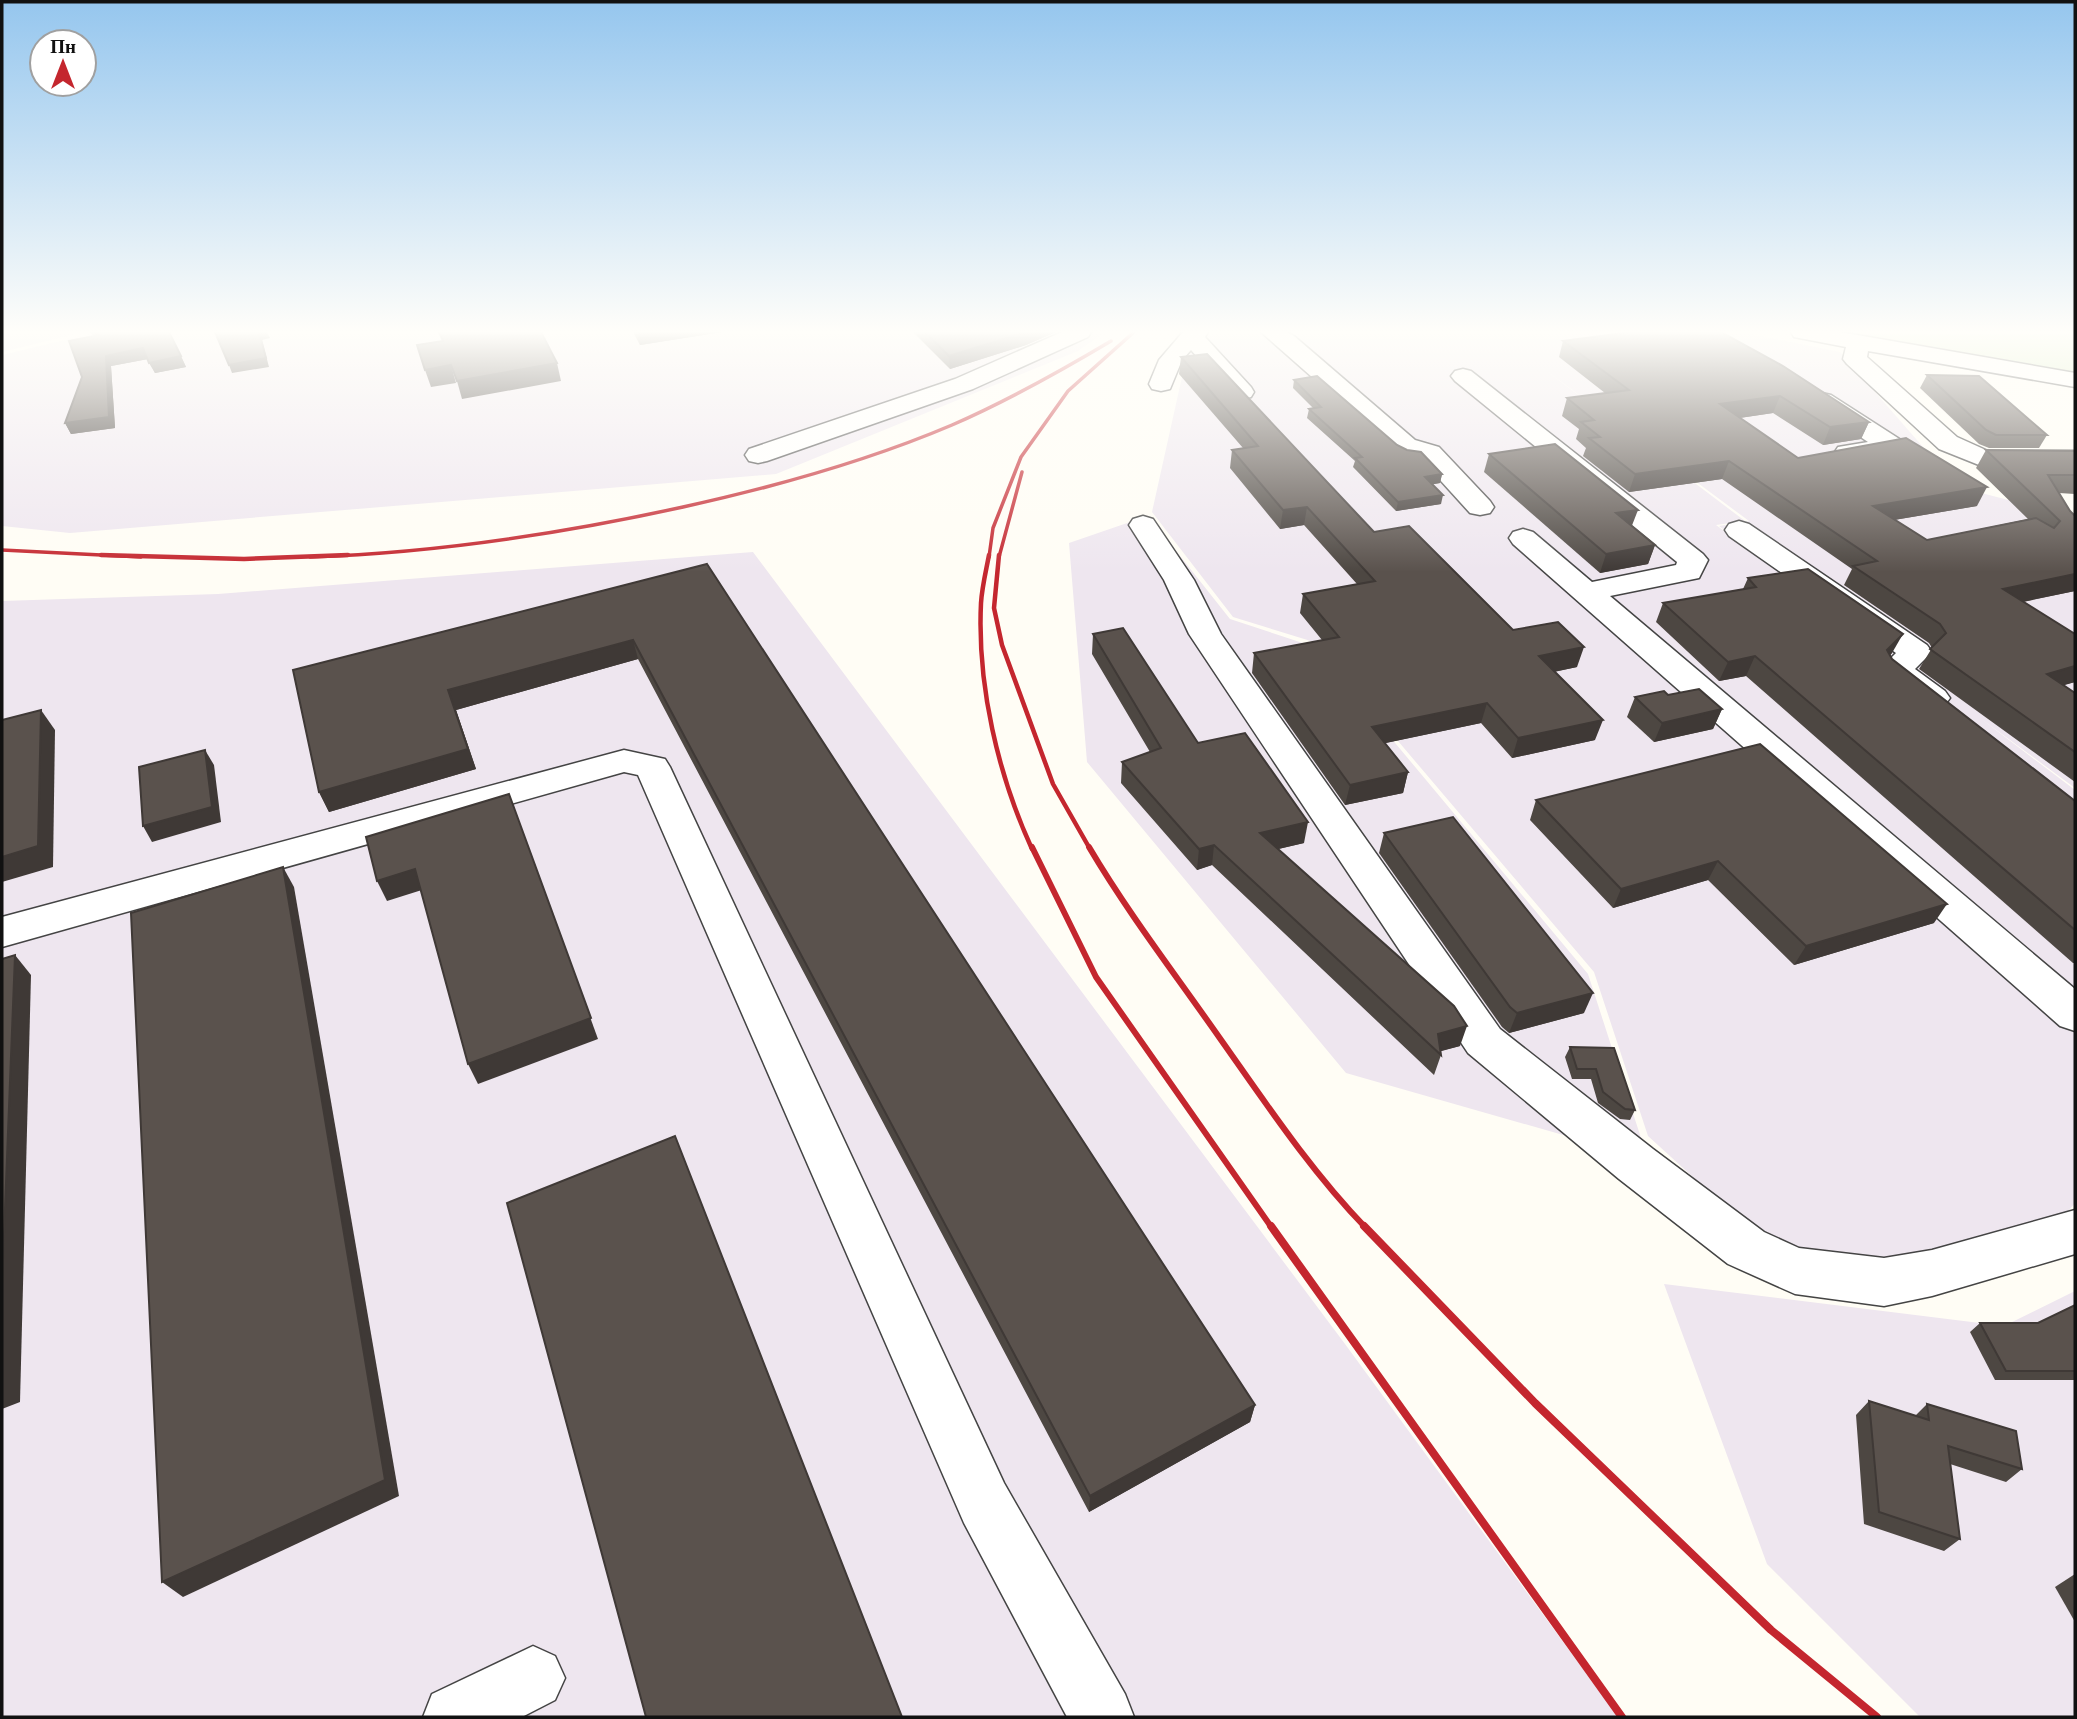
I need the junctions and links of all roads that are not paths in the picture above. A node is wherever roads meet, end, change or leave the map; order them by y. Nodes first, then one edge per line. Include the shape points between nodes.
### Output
1 (882, 412) edge
2 (1367, 412) edge
3 (1508, 412) edge
4 (1841, 412) edge
5 (1914, 412) edge
6 (758, 455) dead end
7 (1819, 456) edge
8 (2075, 459) edge
9 (1480, 507) dead end
10 (1143, 525) dead end
11 (1739, 530) dead end
12 (1523, 538) dead end
13 (1586, 592) junction
14 (1952, 712) edge
15 (2, 932) edge
16 (2075, 1014) edge
17 (2075, 1232) edge
18 (533, 1678) dead end
19 (456, 1717) edge
20 (1102, 1717) edge

1 - 6 street
2 - 9 street via 1406,446 1430,453
3 - 13 street via 1693,560 1688,572
4 - 7 street via 1892,446
5 - 8 street via 1948,443 1983,459
10 - 17 street via 1179,580 1205,634 1484,1041 1746,1248 1795,1271 1884,1282
11 - 14 street via 1916,652 1895,670
12 - 13 street
13 - 16 street
15 - 20 street via 624,761 652,767 984,1503
18 - 19 street

